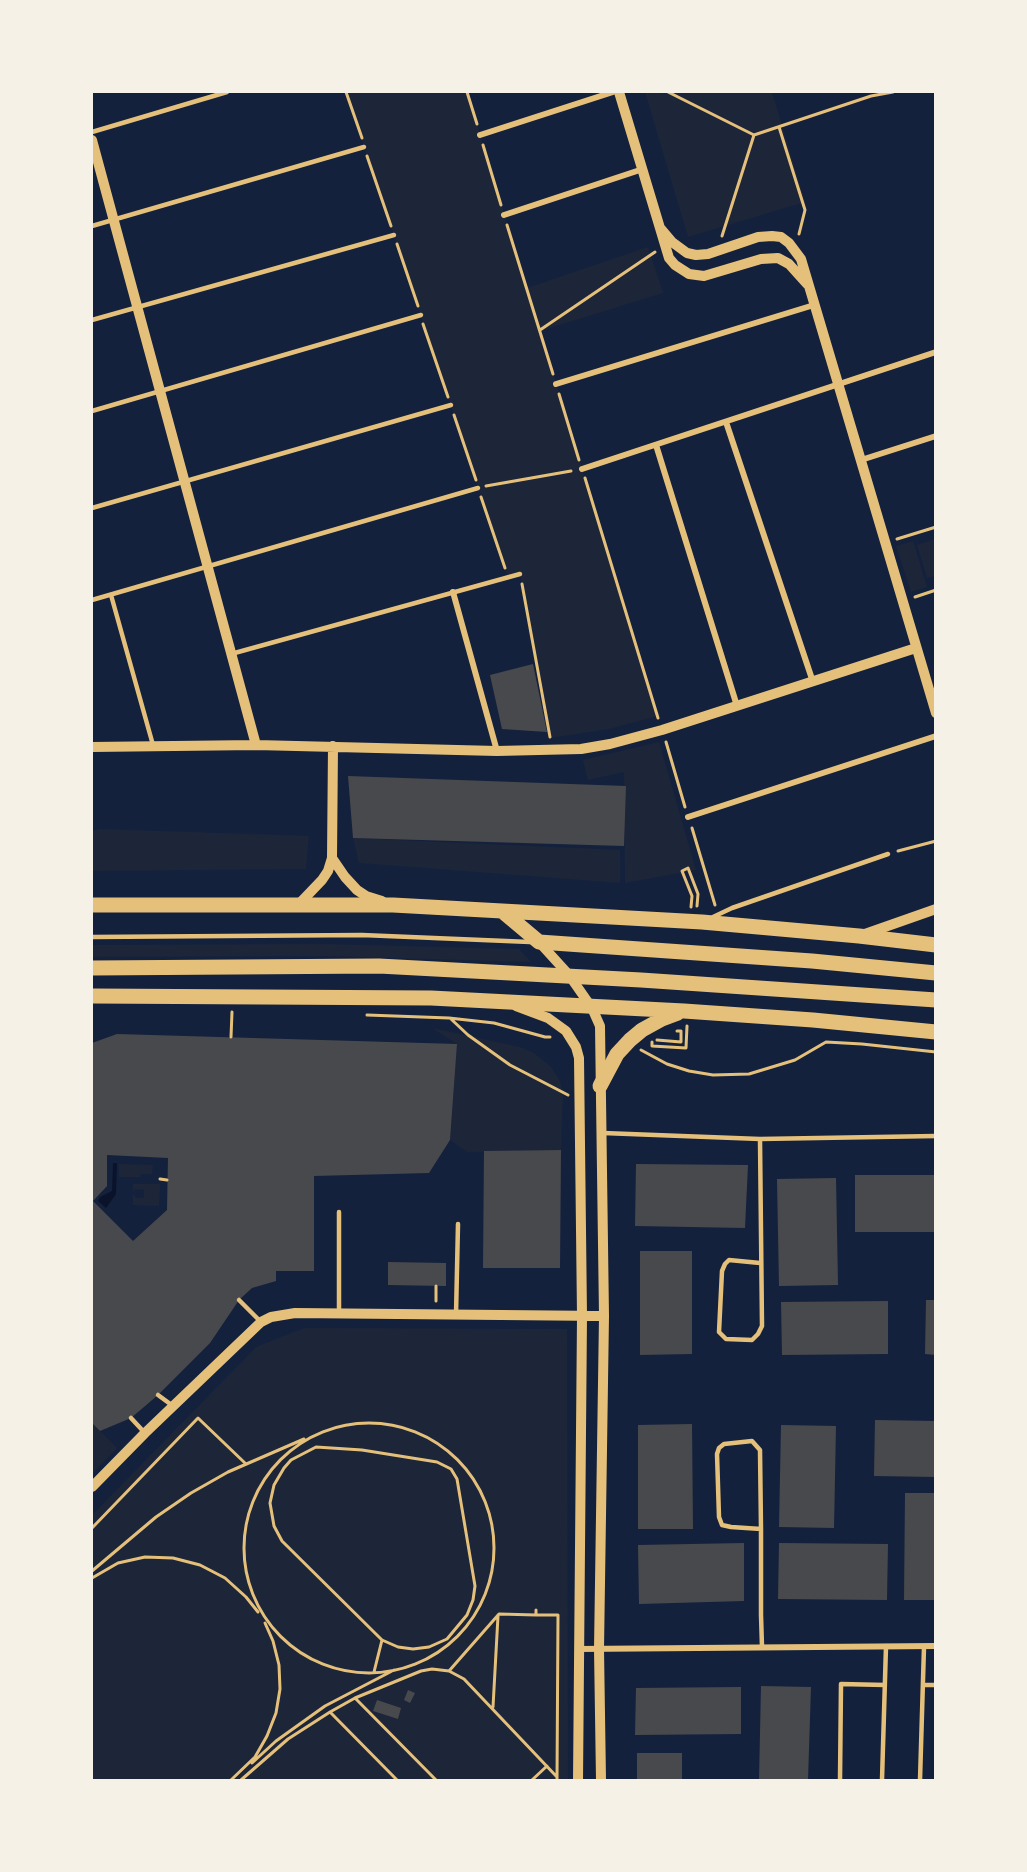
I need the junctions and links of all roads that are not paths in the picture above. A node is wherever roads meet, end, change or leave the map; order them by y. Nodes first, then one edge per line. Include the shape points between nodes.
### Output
1 (227, 92) edge
2 (613, 92) edge
3 (619, 92) edge
4 (92, 132) edge
5 (480, 135) road end
6 (92, 140) edge
7 (364, 147) road end
8 (642, 169) junction
9 (504, 215) road end
10 (113, 220) junction
11 (92, 226) edge
12 (661, 229) junction
13 (394, 235) road end
14 (809, 287) junction
15 (814, 304) junction
16 (137, 307) junction
17 (421, 315) road end
18 (92, 320) edge
19 (936, 352) edge
20 (556, 384) road end
21 (838, 385) junction
22 (160, 391) junction
23 (451, 405) road end
24 (92, 411) edge
25 (726, 422) junction
26 (936, 436) edge
27 (656, 445) junction
28 (861, 460) junction
29 (582, 469) road end
30 (185, 482) junction
31 (478, 488) road end
32 (92, 508) edge
33 (208, 567) junction
34 (520, 574) road end
35 (453, 592) junction
36 (111, 595) junction
37 (92, 600) edge
38 (916, 648) junction
39 (231, 654) junction
40 (813, 682) junction
41 (737, 706) junction
42 (936, 713) edge
43 (936, 736) edge
44 (256, 745) junction
45 (333, 746) junction
46 (92, 747) edge
47 (154, 747) junction
48 (497, 751) junction
49 (688, 817) road end
50 (888, 854) road end
51 (332, 858) junction
52 (299, 904) junction
53 (393, 905) junction
54 (92, 906) edge
55 (936, 909) edge
56 (502, 911) junction
57 (702, 922) junction
58 (859, 936) junction
59 (92, 937) edge
60 (539, 942) junction
61 (936, 945) edge
62 (92, 968) edge
63 (936, 973) edge
64 (569, 975) junction
65 (92, 996) edge
66 (936, 1000) edge
67 (508, 1002) junction
68 (592, 1008) junction
69 (684, 1011) junction
70 (936, 1032) edge
71 (600, 1086) junction
72 (600, 1132) junction
73 (936, 1136) edge
74 (760, 1139) junction
75 (339, 1212) dead end
76 (458, 1224) dead end
77 (760, 1263) junction
78 (239, 1300) dead end
79 (339, 1313) junction
80 (456, 1315) junction
81 (582, 1316) junction
82 (604, 1316) junction
83 (261, 1322) junction
84 (158, 1395) dead end
85 (173, 1406) junction
86 (131, 1418) dead end
87 (145, 1432) junction
88 (92, 1487) edge
89 (761, 1529) junction
90 (886, 1646) junction
91 (936, 1646) edge
92 (762, 1647) junction
93 (924, 1647) junction
94 (578, 1649) junction
95 (599, 1649) junction
96 (885, 1685) junction
97 (923, 1685) junction
98 (936, 1686) edge
99 (578, 1780) edge
100 (601, 1780) edge
101 (840, 1780) edge
102 (882, 1780) edge
103 (920, 1780) edge

1 - 4 lane
2 - 5 street
3 - 8 street
6 - 10 street
7 - 10 lane
8 - 9 street
8 - 12 street
10 - 11 lane
10 - 16 street
12 - 14 street via 669,258 689,274 704,276 761,259 778,258 789,264
12 - 14 street via 672,242 696,255 758,237 781,237 801,260
13 - 16 lane
14 - 15 street
15 - 20 street
15 - 21 street
16 - 18 lane
16 - 22 street
17 - 22 lane
19 - 21 street
21 - 25 street
21 - 28 street
22 - 24 lane
22 - 30 street
23 - 30 lane
25 - 27 street
25 - 40 street
26 - 28 street
27 - 29 street
27 - 41 street
28 - 38 street
30 - 32 lane
30 - 33 street
31 - 33 lane
33 - 36 lane
33 - 39 street
34 - 35 lane
35 - 39 lane
35 - 48 street
36 - 37 lane
36 - 47 lane
38 - 40 street
38 - 42 street
39 - 44 street
40 - 41 street
41 - 48 street via 610,744 552,751
43 - 49 street
44 - 45 street
44 - 47 street
45 - 48 street
45 - 51 street
46 - 47 street
50 - 57 lane
51 - 52 street via 322,880
51 - 53 street via 357,890
52 - 53 highway
52 - 54 highway
53 - 56 highway
55 - 58 street
56 - 57 highway
56 - 60 highway
57 - 58 highway
58 - 61 highway
59 - 60 lane via 362,935
60 - 63 highway
60 - 64 street
62 - 64 highway via 379,966
64 - 66 highway
64 - 68 street
65 - 67 highway via 326,996
67 - 68 highway
67 - 81 street via 548,1018 566,1031 579,1058
68 - 69 highway
68 - 71 street via 600,1026
69 - 70 highway
69 - 71 highway via 662,1019 630,1040 612,1061
71 - 72 street
72 - 74 lane
72 - 82 street
73 - 74 lane
74 - 77 lane
75 - 79 lane
76 - 80 lane
77 - 77 lane via 729,1260 725,1264 719,1332 726,1339 752,1340 762,1326
78 - 83 lane
79 - 80 street
79 - 83 street via 279,1315
80 - 81 street
81 - 82 street
81 - 94 street
82 - 95 street
83 - 85 street
84 - 85 lane
85 - 87 street
86 - 87 lane
87 - 88 street
89 - 89 lane via 722,1525 717,1454 724,1444 752,1441 760,1450
89 - 92 lane
90 - 92 street
90 - 93 street
90 - 96 lane
91 - 93 street
92 - 95 street
93 - 97 lane
94 - 95 street
94 - 99 street
95 - 100 street
96 - 101 lane via 841,1684
96 - 102 lane
97 - 98 lane
97 - 103 lane

